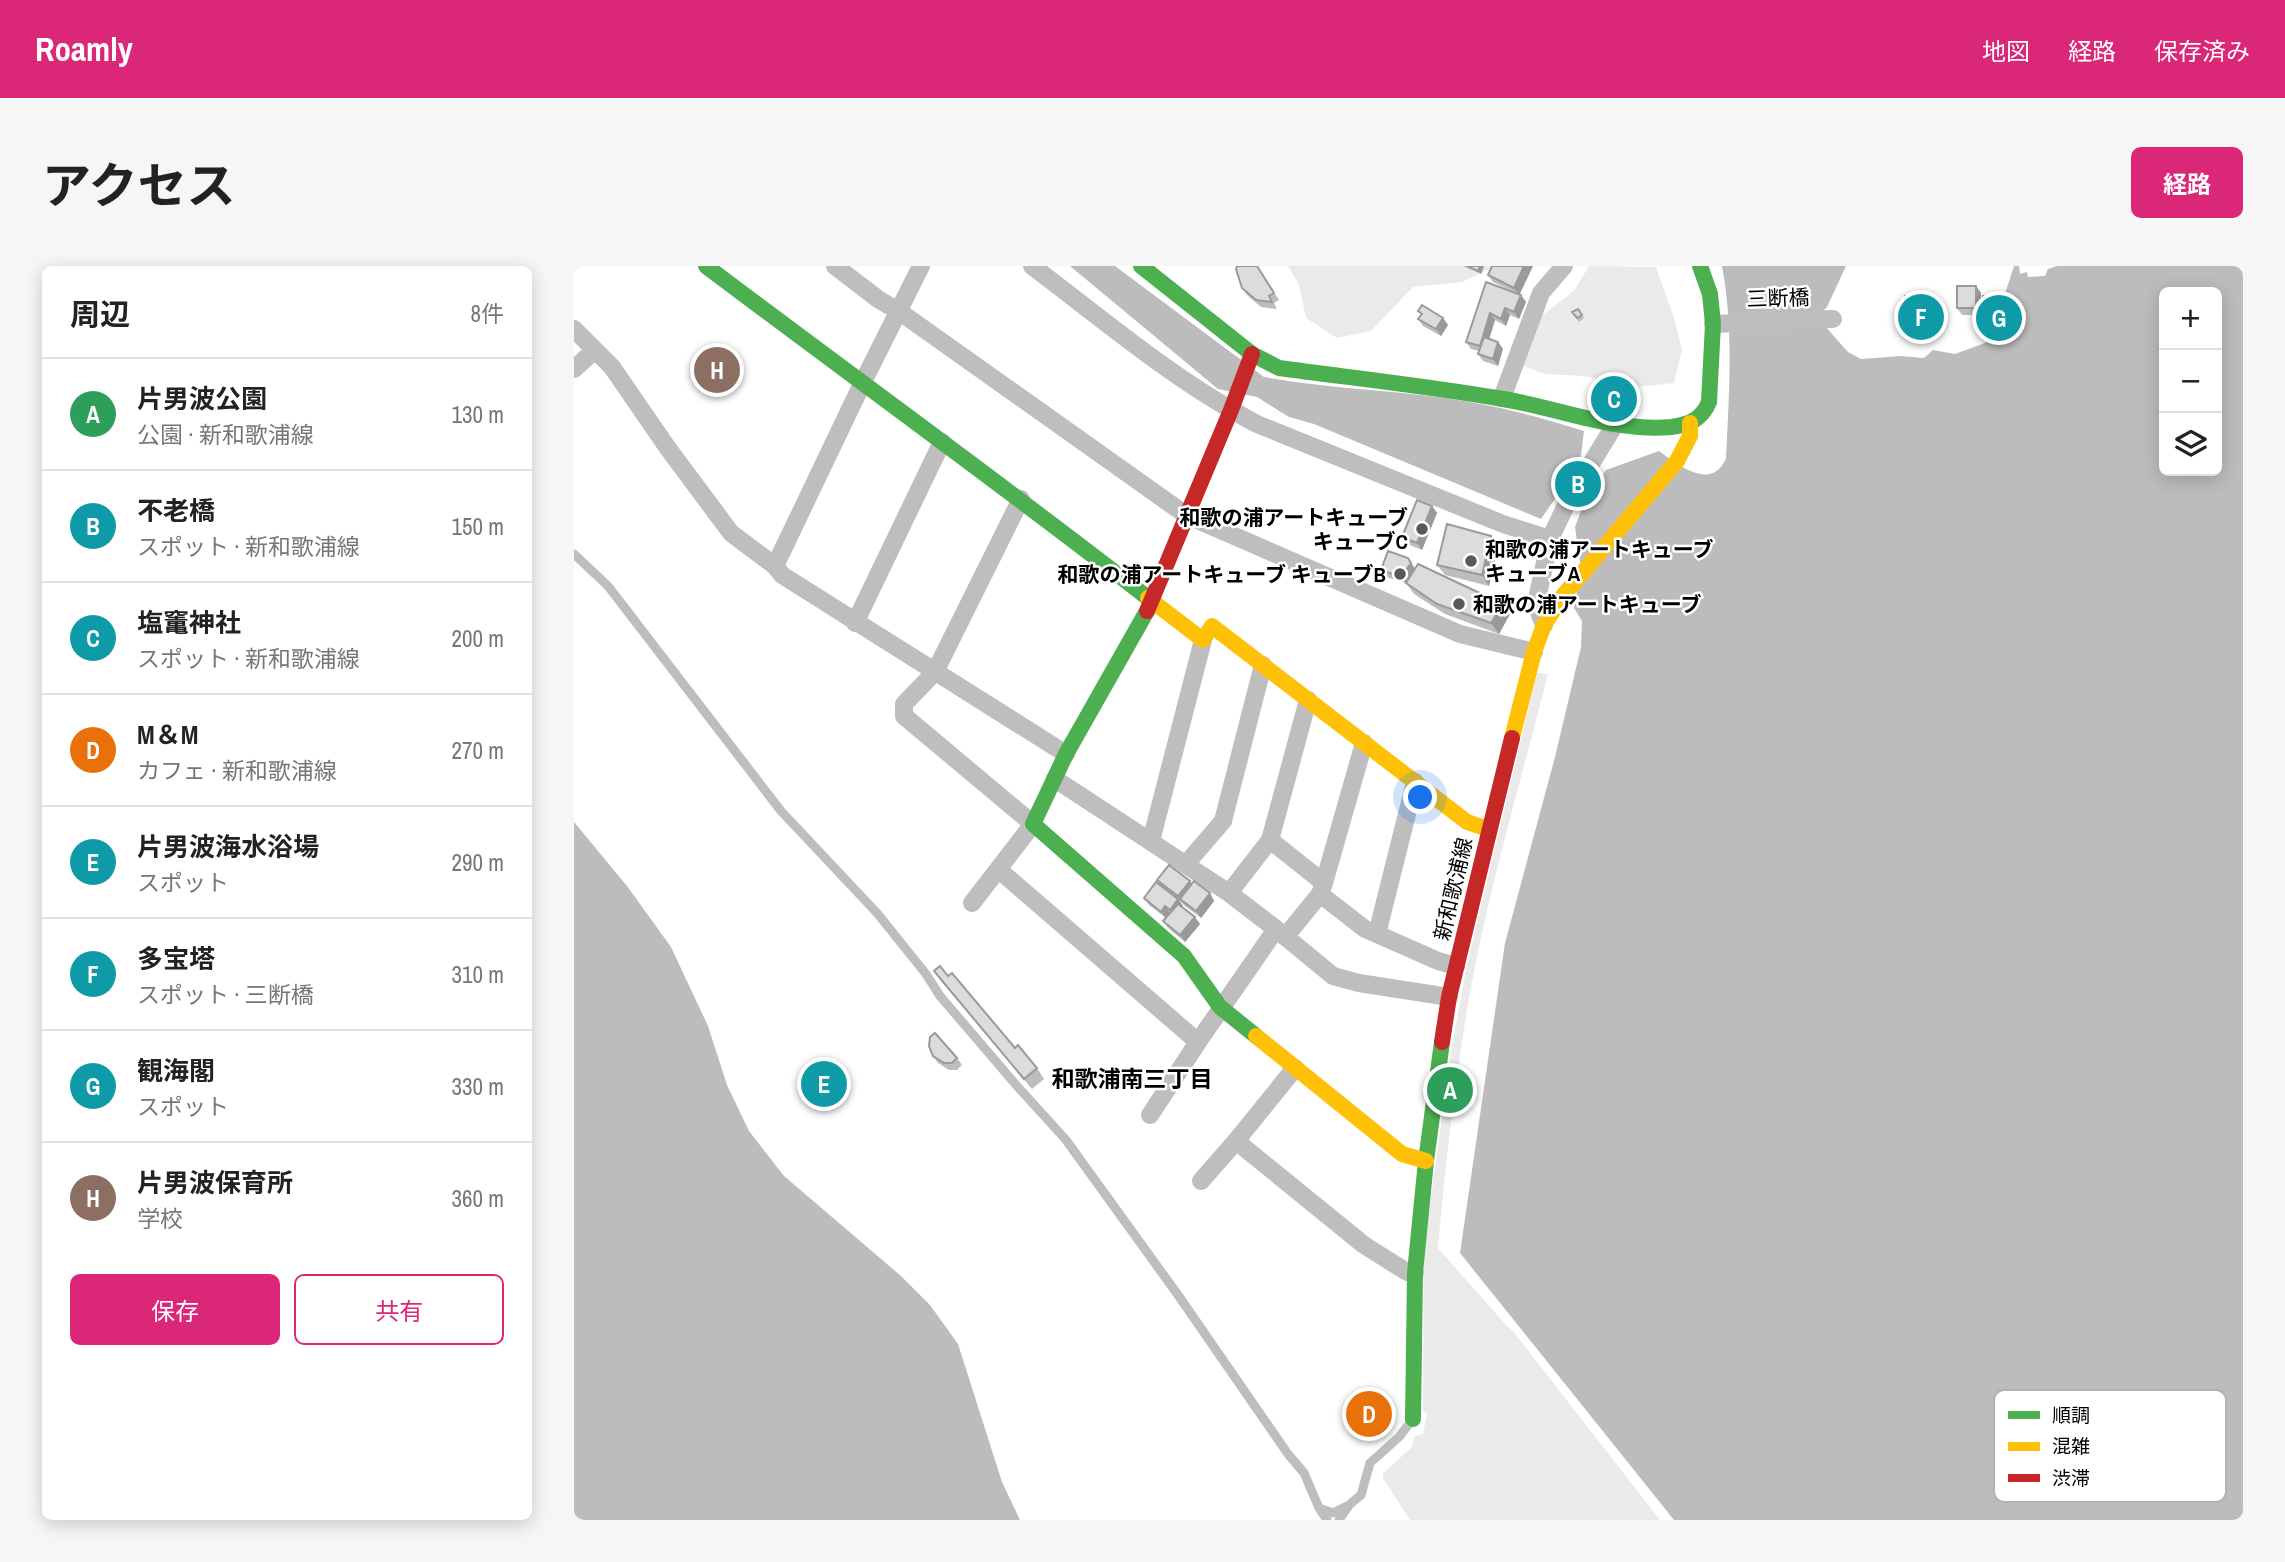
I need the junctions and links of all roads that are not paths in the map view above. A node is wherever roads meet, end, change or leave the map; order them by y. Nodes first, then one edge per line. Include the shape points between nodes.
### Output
1 (706, 266) edge
2 (835, 266) edge
3 (921, 266) edge
4 (1032, 266) edge
5 (1142, 266) edge
6 (1564, 266) edge
7 (1700, 266) edge
8 (900, 312) junction
9 (1833, 319) dead end
10 (1719, 323) junction
11 (574, 329) edge
12 (595, 350) junction
13 (1250, 359) junction
14 (574, 369) edge
15 (862, 384) junction
16 (1502, 398) junction
17 (1233, 406) junction
18 (1616, 423) junction
19 (1690, 423) junction
20 (942, 442) junction
21 (1021, 499) junction
22 (1186, 515) junction
23 (1550, 539) junction
24 (574, 554) edge
25 (775, 566) junction
26 (1152, 603) junction
27 (855, 623) junction
28 (1544, 625) junction
29 (1203, 640) junction
30 (1534, 652) junction
31 (1263, 666) junction
32 (934, 672) junction
33 (1308, 700) junction
34 (1364, 743) junction
35 (1066, 754) junction
36 (1055, 779) junction
37 (1415, 782) junction
38 (1033, 824) junction
39 (1488, 830) junction
40 (1270, 840) junction
41 (1151, 841) junction
42 (1186, 864) junction
43 (999, 870) junction
44 (1322, 889) junction
45 (1229, 893) junction
46 (972, 903) dead end
47 (1280, 933) junction
48 (1377, 934) junction
49 (1456, 966) junction
50 (1449, 997) junction
51 (1220, 1007) junction
52 (1198, 1042) junction
53 (1295, 1068) junction
54 (1150, 1115) dead end
55 (1236, 1141) junction
56 (1426, 1161) junction
57 (1201, 1181) dead end
58 (1415, 1273) junction
59 (1413, 1419) joint
60 (1349, 1505) junction
61 (1319, 1508) junction
62 (1327, 1520) edge
63 (1339, 1520) edge

1 - 15 street
2 - 8 street
3 - 8 street
4 - 17 street via 1198,390
5 - 13 street
6 - 16 street via 1541,293
7 - 10 street, 新和歌浦線
8 - 15 street
8 - 22 street
9 - 10 street, 三断橋
10 - 19 street, 新和歌浦線 via 1709,402 1702,416
11 - 12 street
12 - 14 street
12 - 25 street via 612,367 731,533
13 - 16 street via 1279,368
13 - 17 street
15 - 20 street
15 - 25 street
16 - 18 street
17 - 22 street
17 - 23 street via 1257,424
18 - 19 street via 1653,427
18 - 23 street
19 - 28 street, 新和歌浦線 via 1690,436 1676,461 1562,597
20 - 21 street
20 - 27 street
21 - 26 street
21 - 32 street
22 - 26 street
22 - 30 street via 1460,634
23 - 28 street via 1536,604
24 - 61 lane via 608,586 781,811 877,913 940,996 1066,1140 1304,1473
25 - 27 street
26 - 29 street
26 - 35 street
27 - 32 street
28 - 30 street, 新和歌浦線
29 - 31 street via 1212,626
29 - 41 street
30 - 39 street, 新和歌浦線
31 - 33 street
31 - 42 street via 1223,821
32 - 35 street
32 - 38 street via 904,704 904,716
33 - 34 street
33 - 40 street
34 - 37 street
34 - 44 street
35 - 36 street
36 - 38 street
36 - 41 street
37 - 39 street via 1467,822
37 - 48 street
38 - 43 street
38 - 51 street via 1184,956
39 - 49 street, 新和歌浦線
40 - 44 street
40 - 45 street
41 - 42 street
42 - 45 street
43 - 46 street
43 - 52 street
44 - 47 street
44 - 48 street via 1365,929
45 - 47 street
47 - 50 street via 1333,976
47 - 51 street
48 - 49 street
49 - 50 street, 新和歌浦線
50 - 56 street, 新和歌浦線
51 - 52 street
51 - 53 street
52 - 54 street
53 - 55 street
53 - 56 street via 1402,1154
55 - 57 street
55 - 58 street via 1364,1245
56 - 58 street, 新和歌浦線
58 - 59 street, 新和歌浦線
59 - 60 lane via 1370,1463 1361,1495
60 - 61 lane via 1333,1513
60 - 63 lane
61 - 62 lane

